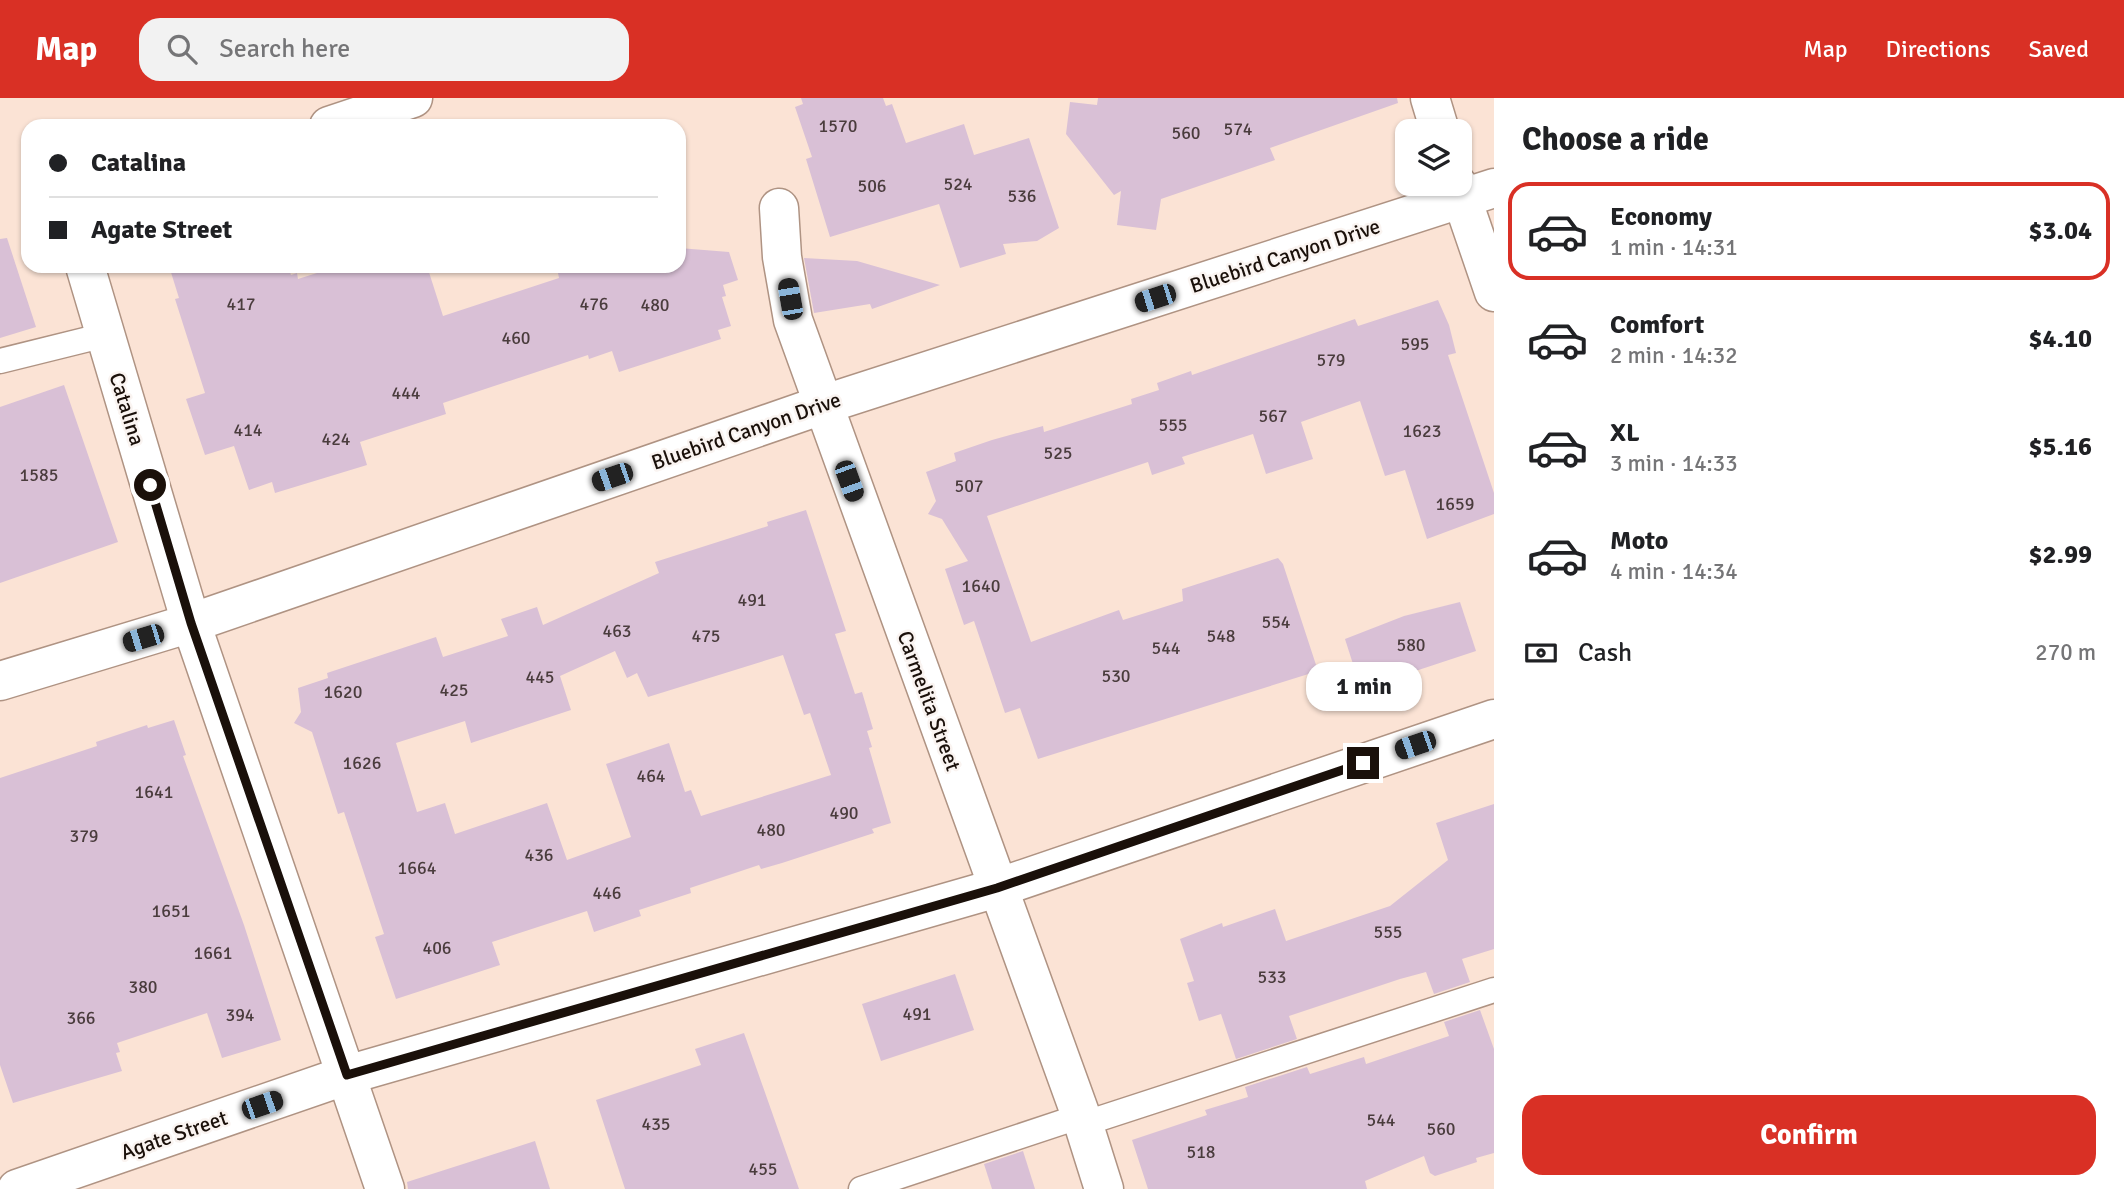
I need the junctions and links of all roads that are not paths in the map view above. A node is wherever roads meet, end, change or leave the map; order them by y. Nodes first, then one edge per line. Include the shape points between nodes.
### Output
1 (413, 98) edge
2 (1430, 98) edge
3 (351, 119) edge
4 (1436, 119) edge
5 (1472, 194) edge
6 (1453, 196) edge
7 (779, 208) dead end
8 (87, 273) edge
9 (1494, 292) edge
10 (105, 335) junction
11 (0, 360) edge
12 (822, 405) junction
13 (191, 623) junction
14 (0, 681) edge
15 (1494, 719) edge
16 (997, 888) junction
17 (1494, 990) edge
18 (347, 1075) junction
19 (1082, 1120) junction
20 (17, 1189) edge
21 (385, 1189) edge
22 (861, 1189) edge
23 (1104, 1189) edge

1 - 3 street
2 - 4 street
5 - 9 street
6 - 12 street, Bluebird Canyon Drive
7 - 12 street, Carmelita Street via 793,320
8 - 10 street, Catalina
10 - 11 lane
10 - 13 street, Catalina
12 - 13 street, Bluebird Canyon Drive
12 - 16 street, Carmelita Street
13 - 14 street, Bluebird Canyon Drive
13 - 18 street, Catalina
15 - 16 street, Agate Street
16 - 18 street, Agate Street
16 - 19 street, Carmelita Street
17 - 19 lane
18 - 20 street, Agate Street
18 - 21 street, Catalina
19 - 22 lane
19 - 23 street, Carmelita Street

